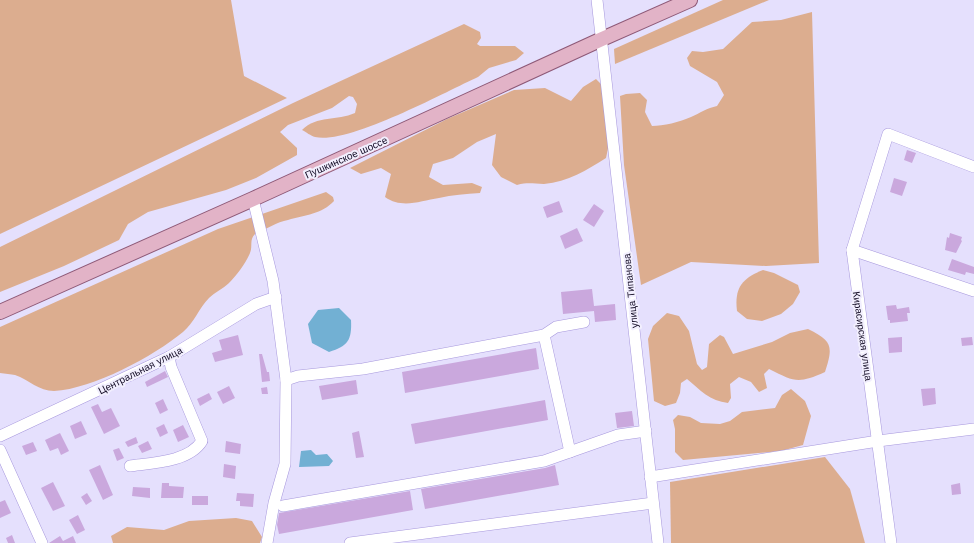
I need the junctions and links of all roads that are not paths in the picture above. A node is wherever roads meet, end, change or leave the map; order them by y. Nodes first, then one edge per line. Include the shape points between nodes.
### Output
1 (597, 0) edge
2 (690, 0) edge
3 (602, 38) junction
4 (974, 166) edge
5 (253, 200) junction
6 (852, 250) junction
7 (974, 291) edge
8 (276, 297) junction
9 (0, 312) edge
10 (584, 322) dead end
11 (544, 335) junction
12 (169, 357) junction
13 (286, 380) junction
14 (974, 429) edge
15 (646, 431) junction
16 (0, 436) edge
17 (878, 441) junction
18 (0, 450) edge
19 (570, 452) junction
20 (130, 466) dead end
21 (650, 477) junction
22 (653, 503) junction
23 (283, 506) dead end
24 (42, 543) edge
25 (267, 543) edge
26 (350, 543) edge
27 (658, 543) edge
28 (891, 543) edge

1 - 3 street, улица Типанова
2 - 3 main road, Пушкинское шоссе
3 - 5 main road, Пушкинское шоссе
3 - 15 street, улица Типанова
4 - 6 street, Кирасирская улица via 888,134
5 - 8 street
5 - 9 main road, Пушкинское шоссе
6 - 7 street
6 - 17 street, Кирасирская улица
8 - 12 street, Центральная улица via 256,304
8 - 13 street
10 - 11 street via 556,327
11 - 13 street via 363,369 298,376
11 - 19 street
12 - 16 street, Центральная улица
12 - 20 street via 202,440 197,448 171,460
13 - 25 street via 285,464 274,503
14 - 17 street
15 - 19 street via 618,435
15 - 21 street, улица Типанова
17 - 21 street
17 - 28 street, Кирасирская улица
18 - 24 street
19 - 23 street via 544,461
21 - 22 street, улица Типанова
22 - 26 street
22 - 27 street, улица Типанова

